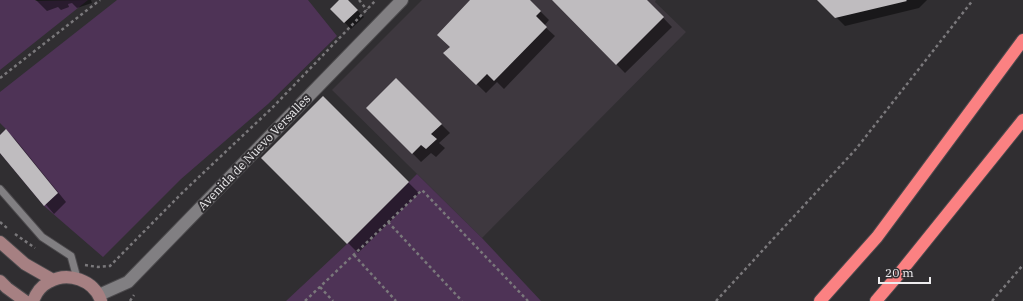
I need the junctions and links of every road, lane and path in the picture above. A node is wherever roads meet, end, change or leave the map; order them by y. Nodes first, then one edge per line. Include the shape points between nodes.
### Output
1 (100, 0) edge
2 (359, 0) edge
3 (376, 0) edge
4 (973, 0) edge
5 (397, 2) edge
6 (367, 10) junction
7 (1023, 34) edge
8 (1023, 40) edge
9 (0, 78) edge
10 (994, 81) junction
11 (1023, 120) edge
12 (0, 189) edge
13 (0, 222) edge
14 (388, 222) junction
15 (9, 229) dead end
16 (15, 234) dead end
17 (0, 242) edge
18 (38, 251) dead end
19 (354, 255) junction
20 (73, 263) junction
21 (1023, 265) edge
22 (76, 278) junction
23 (52, 280) junction
24 (0, 281) edge
25 (320, 287) junction
26 (100, 298) edge
27 (25, 301) edge
28 (32, 301) edge
29 (305, 301) edge
30 (333, 301) edge
31 (396, 301) edge
32 (462, 301) edge
33 (528, 301) edge
34 (716, 301) edge
35 (820, 301) edge
36 (876, 301) edge
37 (992, 301) edge

1 - 9 path
2 - 6 path
3 - 6 path
4 - 34 path via 856,149
5 - 26 street, Avenida de Nuevo Versalles via 128,282
6 - 20 path via 272,108 183,192 110,266
7 - 10 highway
8 - 10 highway
10 - 35 highway via 877,236
11 - 36 highway
12 - 20 lane via 42,237 71,256
13 - 15 path
14 - 19 path
14 - 32 path
14 - 33 path via 422,190
16 - 18 path
17 - 23 main road via 25,264
19 - 25 path
19 - 31 path
20 - 22 lane
21 - 37 path
22 - 23 main road via 62,277
22 - 26 main road via 90,284
23 - 28 main road via 37,292
24 - 27 main road
25 - 29 path
25 - 30 path

